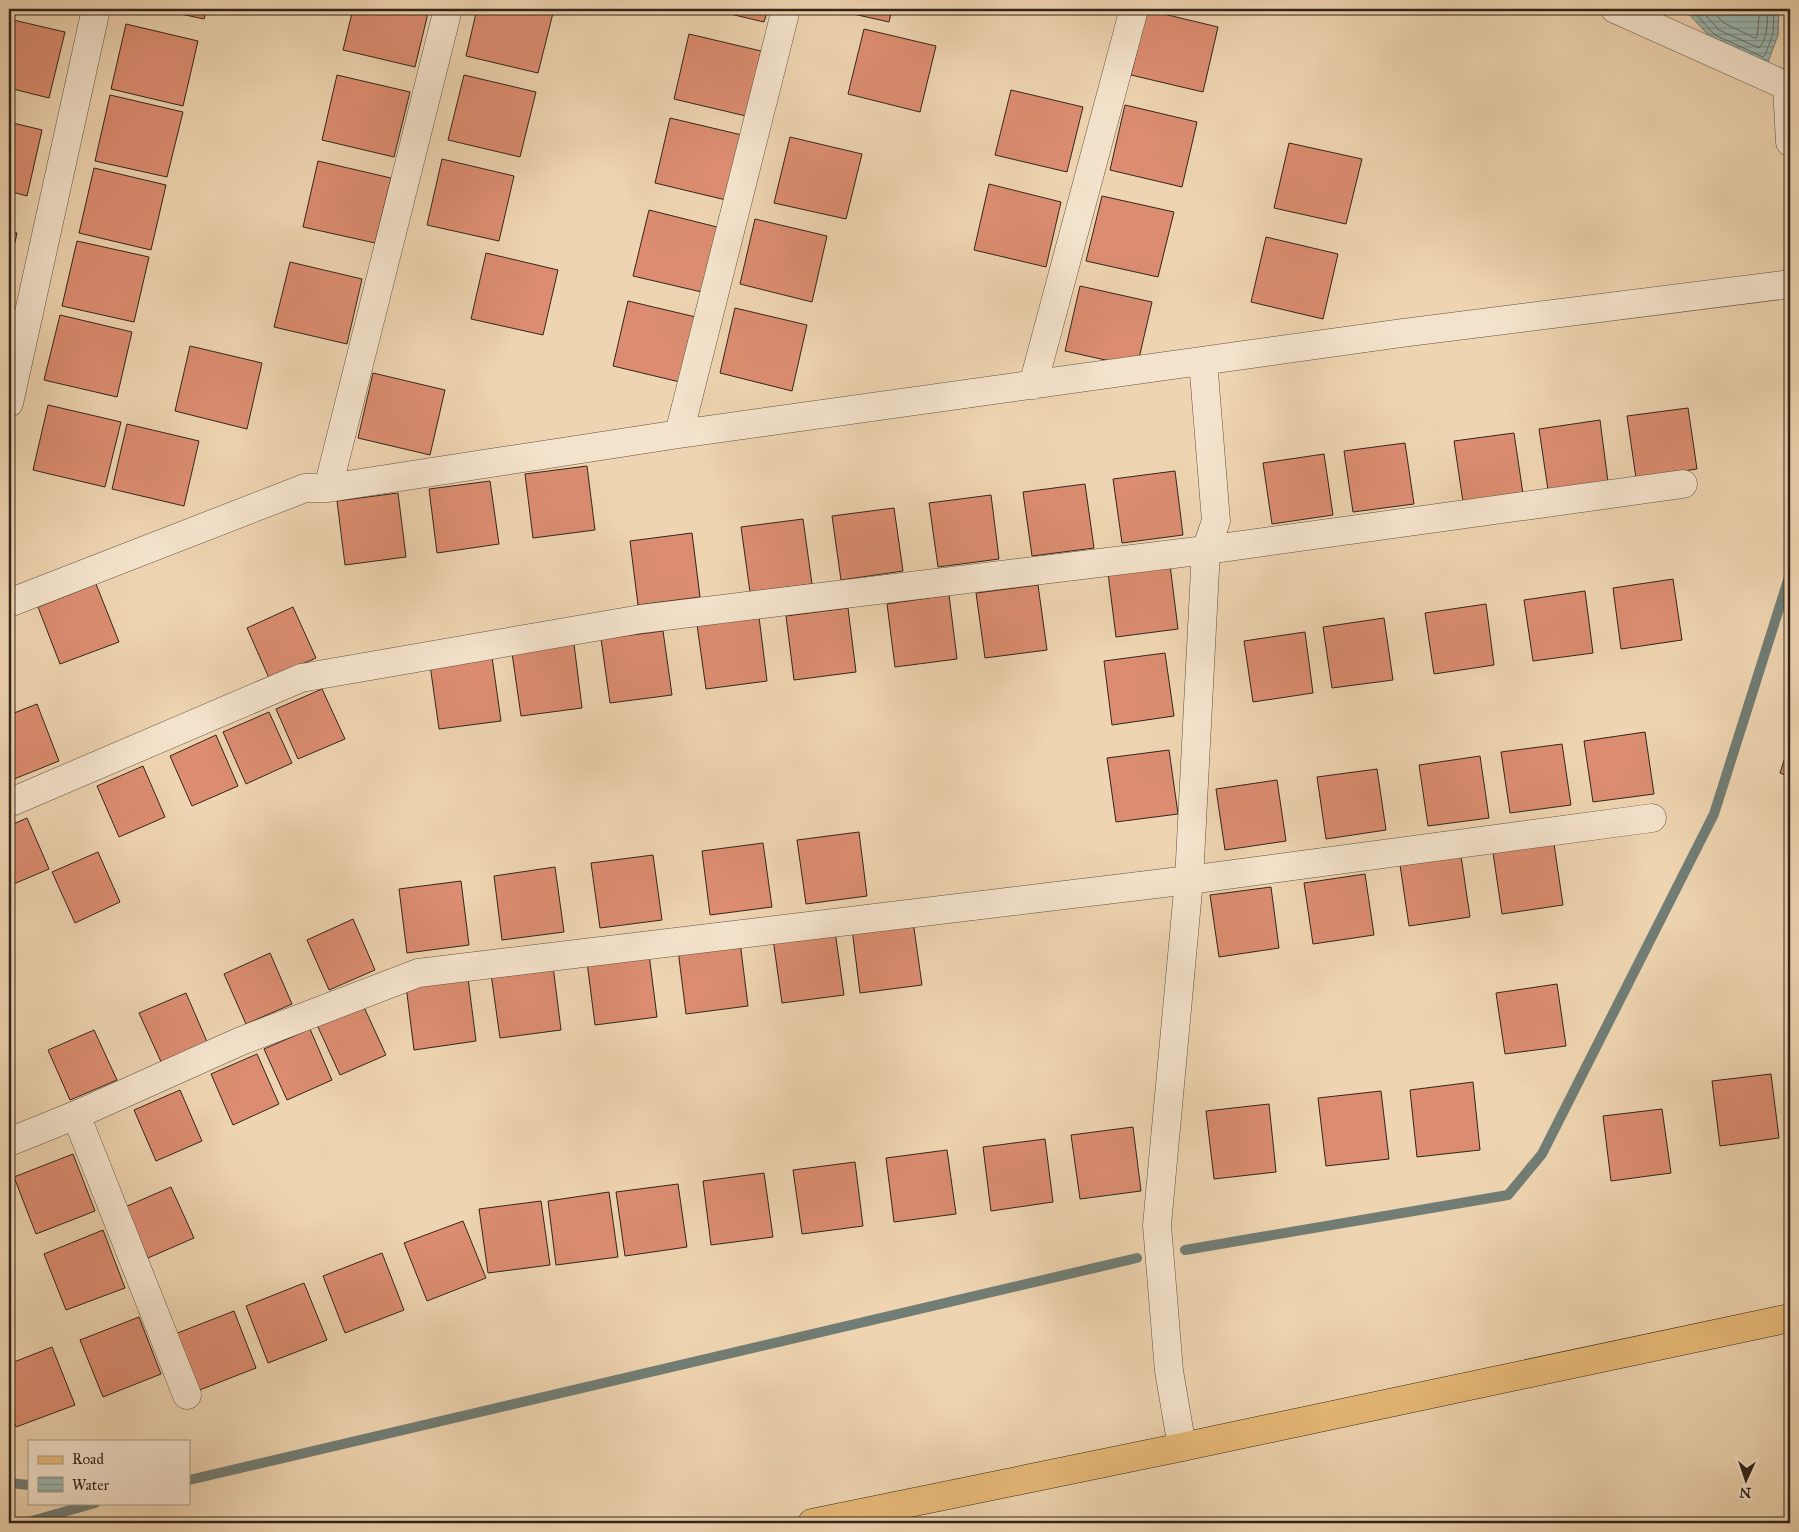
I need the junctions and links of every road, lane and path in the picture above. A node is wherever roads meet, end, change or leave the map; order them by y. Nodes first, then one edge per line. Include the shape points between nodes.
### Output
1 (96, 9) edge
2 (448, 9) edge
3 (786, 9) edge
4 (1134, 9) edge
5 (1615, 9) edge
6 (1790, 142) edge
7 (1790, 284) edge
8 (1203, 361) junction
9 (1033, 384) junction
10 (9, 403) edge
11 (679, 434) junction
12 (1683, 484) dead end
13 (328, 488) junction
14 (1206, 550) junction
15 (9, 603) edge
16 (9, 803) edge
17 (1652, 818) dead end
18 (1189, 880) junction
19 (76, 1115) junction
20 (9, 1142) edge
21 (1790, 1318) edge
22 (187, 1394) dead end
23 (1182, 1447) junction
24 (812, 1523) edge

1 - 10 street
2 - 13 street
3 - 11 street
4 - 9 street
5 - 6 street via 1787,86
7 - 8 street
8 - 9 street
8 - 14 street via 1216,521
9 - 11 street
11 - 13 street
12 - 14 street
13 - 15 street via 305,488
14 - 16 street via 640,619 301,678
14 - 18 street
17 - 18 street
18 - 19 street via 418,973 241,1041
18 - 23 street via 1157,1226 1169,1372
19 - 20 street
19 - 22 street
21 - 23 main road
23 - 24 main road

